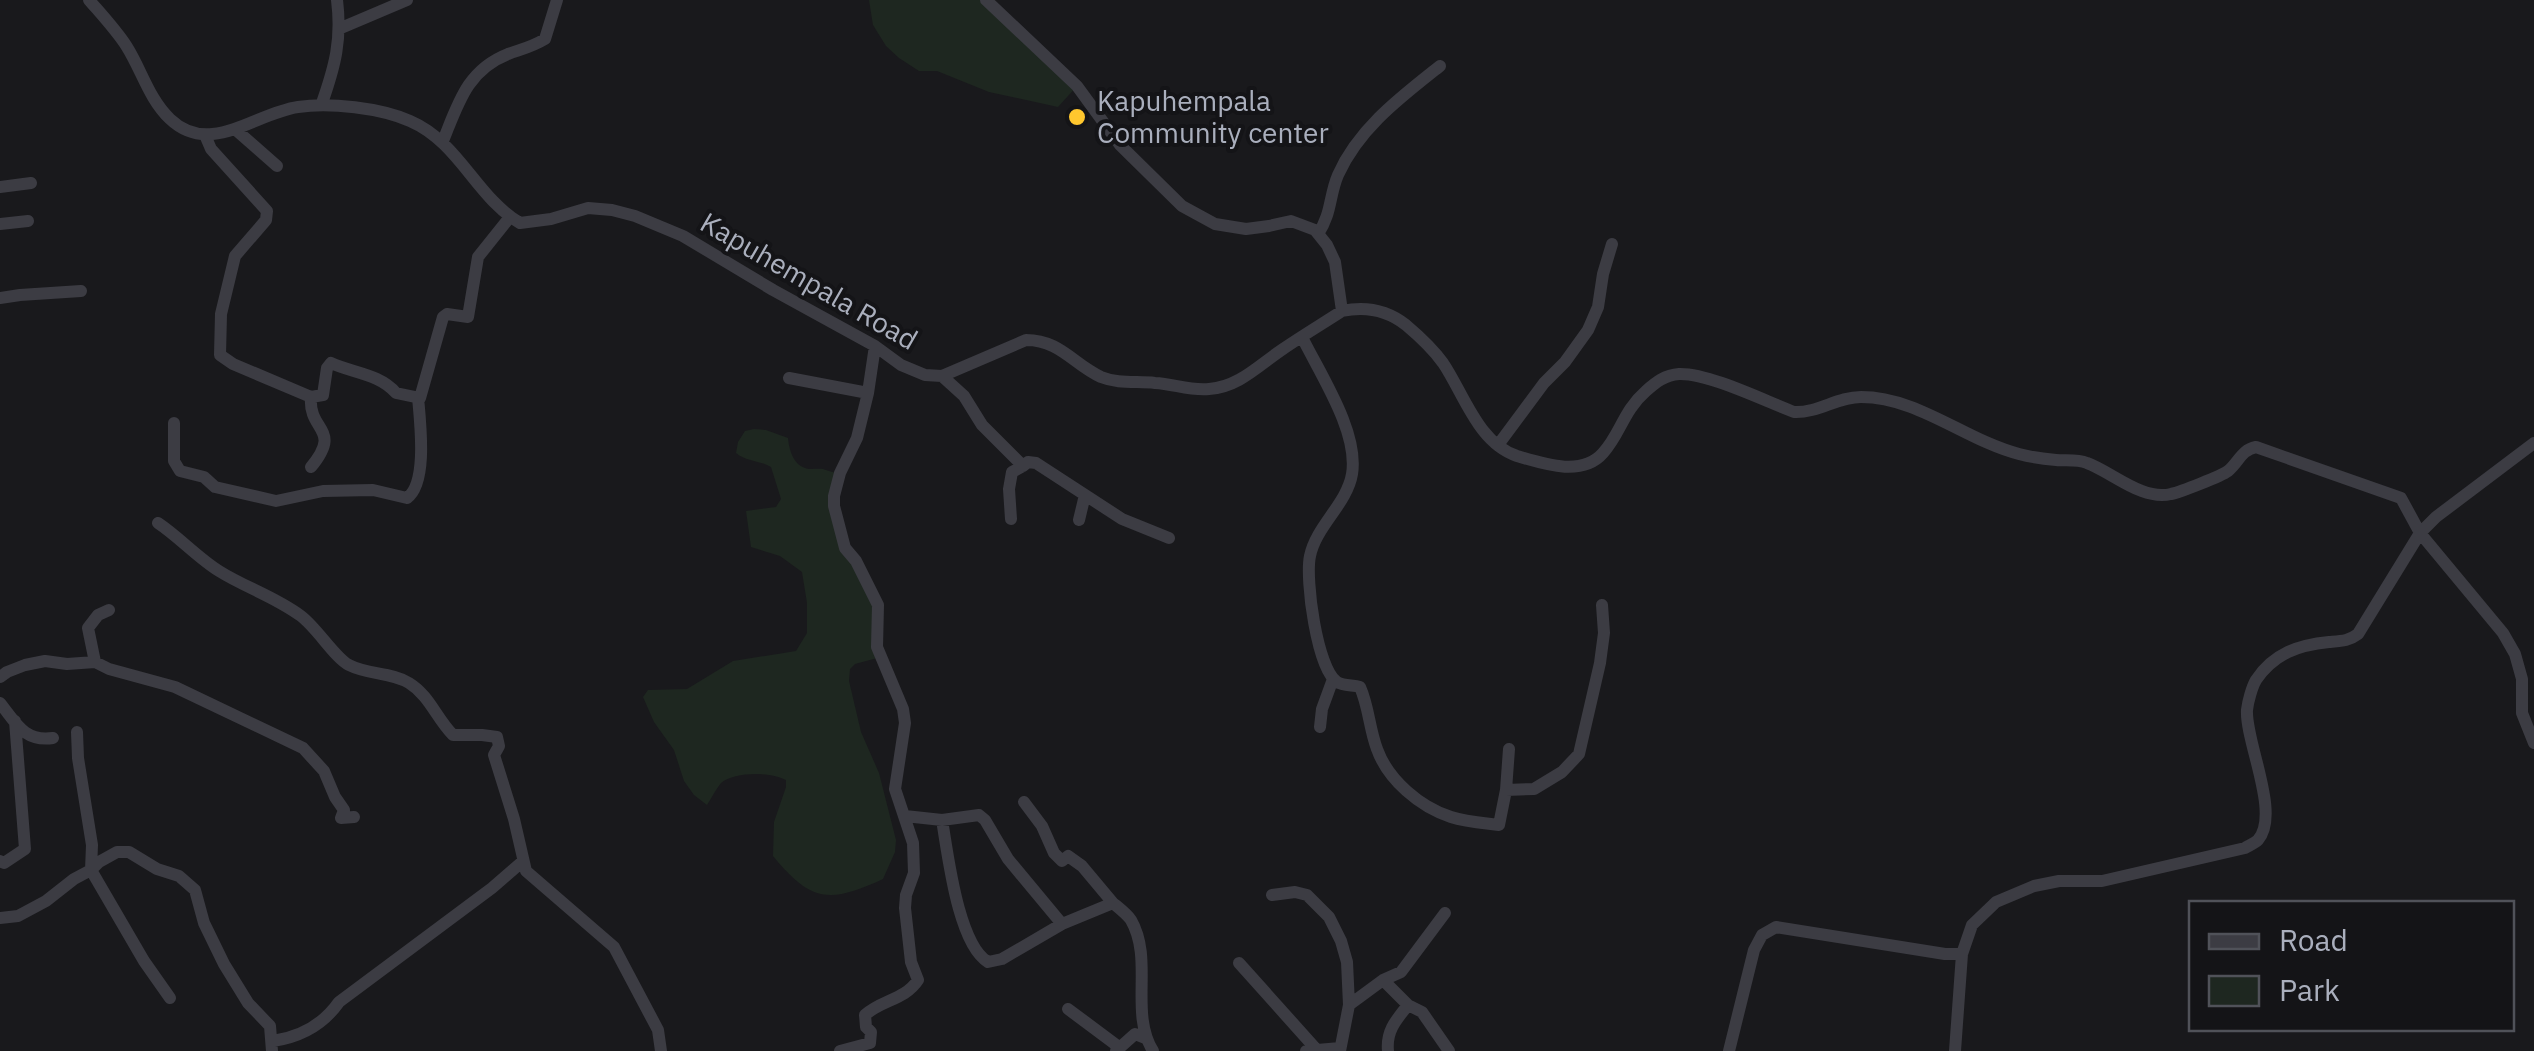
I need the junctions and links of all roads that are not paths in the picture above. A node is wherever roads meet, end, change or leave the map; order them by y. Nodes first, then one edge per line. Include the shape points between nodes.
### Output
1 (89, 0) edge
2 (337, 0) edge
3 (407, 0) edge
4 (556, 0) edge
5 (986, 0) edge
6 (340, 28) junction
7 (1440, 66) dead end
8 (322, 104) junction
9 (236, 130) junction
10 (206, 136) junction
11 (443, 141) junction
12 (277, 166) dead end
13 (31, 183) dead end
14 (0, 186) edge
15 (510, 217) junction
16 (28, 221) dead end
17 (0, 224) edge
18 (1318, 234) junction
19 (1612, 244) dead end
20 (81, 291) dead end
21 (0, 298) edge
22 (1342, 311) junction
23 (1302, 337) junction
24 (876, 346) junction
25 (942, 376) junction
26 (789, 378) dead end
27 (868, 393) junction
28 (311, 397) junction
29 (418, 398) junction
30 (174, 422) dead end
31 (2534, 443) edge
32 (1498, 444) junction
33 (1023, 466) junction
34 (312, 468) dead end
35 (1085, 495) junction
36 (1011, 518) dead end
37 (1079, 520) dead end
38 (158, 523) dead end
39 (2420, 533) junction
40 (1169, 538) dead end
41 (1602, 604) dead end
42 (109, 610) dead end
43 (95, 662) junction
44 (0, 677) edge
45 (1333, 679) junction
46 (0, 703) edge
47 (15, 721) junction
48 (1320, 727) dead end
49 (77, 732) dead end
50 (53, 738) dead end
51 (2534, 743) edge
52 (1509, 749) dead end
53 (1506, 790) junction
54 (1024, 802) dead end
55 (904, 816) junction
56 (354, 817) dead end
57 (942, 820) junction
58 (0, 861) edge
59 (522, 862) junction
60 (91, 870) junction
61 (1272, 895) dead end
62 (1114, 904) junction
63 (1445, 913) dead end
64 (0, 918) edge
65 (1062, 924) junction
66 (1962, 954) junction
67 (1239, 963) dead end
68 (1383, 980) junction
69 (170, 998) dead end
70 (1349, 1004) junction
71 (1408, 1005) junction
72 (1068, 1009) dead end
73 (1146, 1038) junction
74 (273, 1046) edge
75 (1117, 1049) edge
76 (1311, 1050) edge
77 (1340, 1050) edge
78 (661, 1051) edge
79 (840, 1051) edge
80 (1154, 1051) edge
81 (1388, 1051) edge
82 (1448, 1051) edge
83 (1729, 1051) edge
84 (1955, 1051) edge

1 - 10 street via 126,44 169,118
2 - 6 street
3 - 6 street
4 - 11 street via 545,39 507,54 472,79
5 - 18 street via 1077,86 1120,145 1182,206 1215,224 1246,229 1292,220
6 - 8 street
7 - 18 street via 1357,142
8 - 9 street via 283,109
8 - 11 street via 411,121
9 - 10 street
9 - 12 street
10 - 28 street via 268,211 235,256 221,314 220,355
11 - 15 street
13 - 14 street
15 - 24 street, Kapuhempala Road via 537,222 588,208 635,216 683,236
15 - 29 street via 478,257 468,317 443,318
16 - 17 street
18 - 22 street via 1336,262
19 - 32 street via 1588,330
20 - 21 street
22 - 23 street, Kapuhempala Road
22 - 32 street via 1376,310 1420,337
23 - 25 street, Kapuhempala Road via 1237,382 1213,389 1103,378 1041,340 1026,340
23 - 45 street via 1352,452 1352,476 1310,556 1316,633
24 - 25 street, Kapuhempala Road via 924,375
24 - 27 street
25 - 33 street
26 - 27 street
27 - 55 street via 834,506 845,548 878,605 877,647 903,709 895,789
28 - 29 street via 322,395 331,363
28 - 34 street via 326,438 326,450
29 - 30 street via 418,474 407,498 373,490 322,491 276,501 215,487 174,461
31 - 39 street
32 - 39 street via 1544,464 1589,464 1604,452 1632,403 1662,378 1701,376 1794,412 1842,399 1886,400 1979,441 2020,454 2083,461 2157,495 2228,472 2247,448 2256,447 2402,498
33 - 35 street via 1036,463
33 - 36 street via 1012,472
35 - 37 street
35 - 40 street
38 - 59 street via 218,571 306,619 346,664 408,683 430,700 453,736 498,737 494,756
39 - 51 street via 2516,654 2522,712
39 - 66 street via 2358,634 2285,652 2254,683 2247,711 2265,818 2256,842 2102,881 2034,886 1996,902 1972,925
41 - 53 street via 1600,663 1579,754 1534,789
42 - 43 street via 88,628
43 - 44 street via 45,661
43 - 56 street via 175,687 303,748 324,771 344,810 340,818
45 - 48 street
45 - 53 street via 1360,687 1382,761 1429,808 1499,824
46 - 47 street
47 - 50 street via 28,736
47 - 58 street via 25,849
49 - 60 street
52 - 53 street
54 - 62 street via 1054,854 1082,866
55 - 57 street
55 - 79 street via 915,864 905,908 918,980 865,1016 870,1043
57 - 65 street via 985,820 1008,860
57 - 65 street via 954,891 980,957 1002,959
59 - 74 street via 328,1016
59 - 78 street via 614,947 658,1030
60 - 64 street via 18,916
60 - 69 street
60 - 74 street via 129,852 180,876 194,890 224,964 270,1026
61 - 70 street via 1307,894 1329,918 1342,941
62 - 65 street
62 - 73 street via 1130,919 1138,945
63 - 68 street via 1401,972
66 - 83 street via 1776,927 1754,950
66 - 84 street
67 - 76 street
68 - 70 street
68 - 71 street
70 - 77 street
71 - 81 street via 1391,1026
71 - 82 street via 1422,1012
72 - 75 street
73 - 75 street via 1134,1034
73 - 80 street
76 - 77 street

